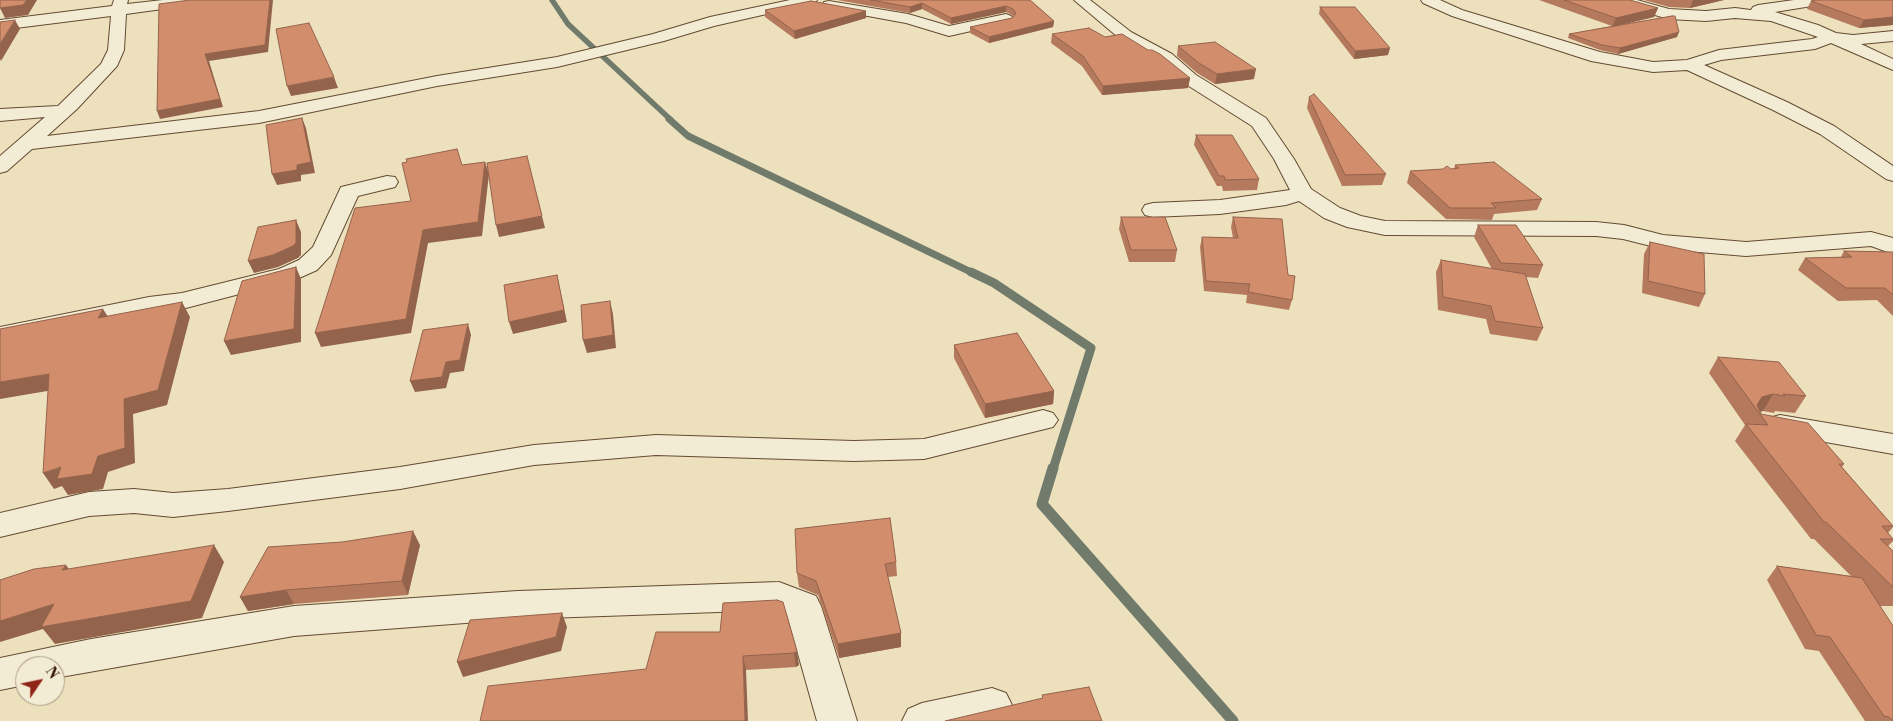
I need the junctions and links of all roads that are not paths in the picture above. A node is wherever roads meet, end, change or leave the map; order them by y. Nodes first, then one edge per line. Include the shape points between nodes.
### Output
1 (199, 0) edge
2 (808, 0) edge
3 (1081, 0) edge
4 (1428, 0) edge
5 (1621, 0) edge
6 (1824, 0) edge
7 (120, 5) edge
8 (1735, 14) junction
9 (1006, 20) edge
10 (0, 25) edge
11 (1893, 36) edge
12 (1831, 37) junction
13 (1689, 65) junction
14 (1893, 65) edge
15 (63, 111) junction
16 (0, 115) edge
17 (25, 144) junction
18 (0, 167) edge
19 (1893, 175) edge
20 (387, 182) dead end
21 (1302, 193) junction
22 (1153, 210) dead end
23 (1893, 247) edge
24 (0, 335) edge
25 (1042, 420) dead end
26 (1764, 422) edge
27 (1893, 444) edge
28 (0, 525) edge
29 (65, 660) edge
30 (15, 671) edge
31 (0, 674) edge
32 (992, 705) dead end
33 (837, 721) edge
34 (922, 721) edge

1 - 7 street
2 - 9 street via 949,30
2 - 17 street via 557,62 437,81 259,116
3 - 21 street via 1125,35 1166,58 1190,79 1259,122
4 - 13 street via 1456,13 1597,57 1653,66
5 - 8 street via 1668,14
6 - 8 street
7 - 10 street
7 - 15 street via 116,50 108,66
8 - 12 street via 1772,16
11 - 12 street via 1853,40
12 - 13 street via 1815,44 1719,55
12 - 14 street
13 - 19 street via 1827,130
15 - 16 street
15 - 17 street
17 - 18 street
20 - 24 street via 349,192 323,250 308,265 288,274 182,301
21 - 22 street via 1220,207
21 - 23 street via 1332,213 1355,222 1386,228 1596,229 1663,242 1746,249 1871,239
25 - 28 street via 924,449 882,451 656,445 534,455 400,478 228,500 173,504 134,500 89,504
26 - 27 street
29 - 33 street via 294,621 518,604 779,596 803,606
30 - 31 street
32 - 34 street

